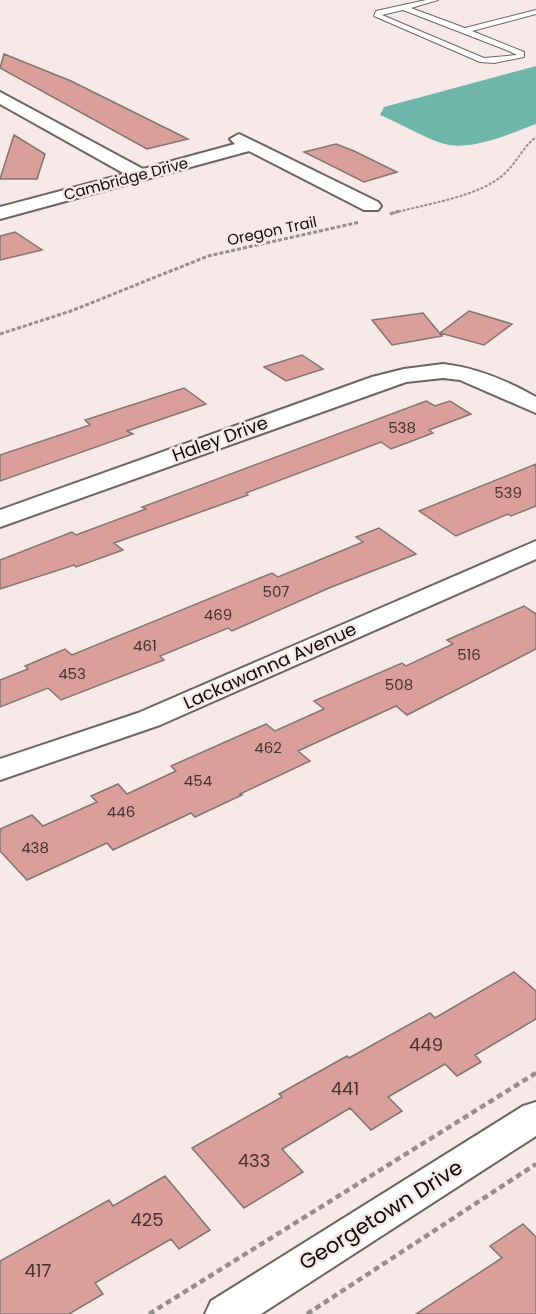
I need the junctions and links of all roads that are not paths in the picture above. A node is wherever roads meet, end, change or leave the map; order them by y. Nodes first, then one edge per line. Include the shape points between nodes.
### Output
1 (435, 0) edge
2 (403, 7) junction
3 (536, 12) edge
4 (464, 31) junction
5 (0, 97) edge
6 (141, 175) junction
7 (0, 213) edge
8 (372, 215) road end
9 (536, 406) edge
10 (0, 519) edge
11 (536, 549) edge
12 (0, 770) edge
13 (536, 1117) edge
14 (226, 1314) edge

1 - 2 lane
2 - 4 lane
2 - 4 lane via 378,16 483,60 520,57 512,49
3 - 4 lane
5 - 6 street
6 - 7 street, Cambridge Drive
6 - 8 street, Cambridge Drive via 245,142
9 - 10 street, Haley Drive via 483,378 443,370 418,371
11 - 12 street, Lackawanna Avenue via 149,719
13 - 14 street, Georgetown Drive

